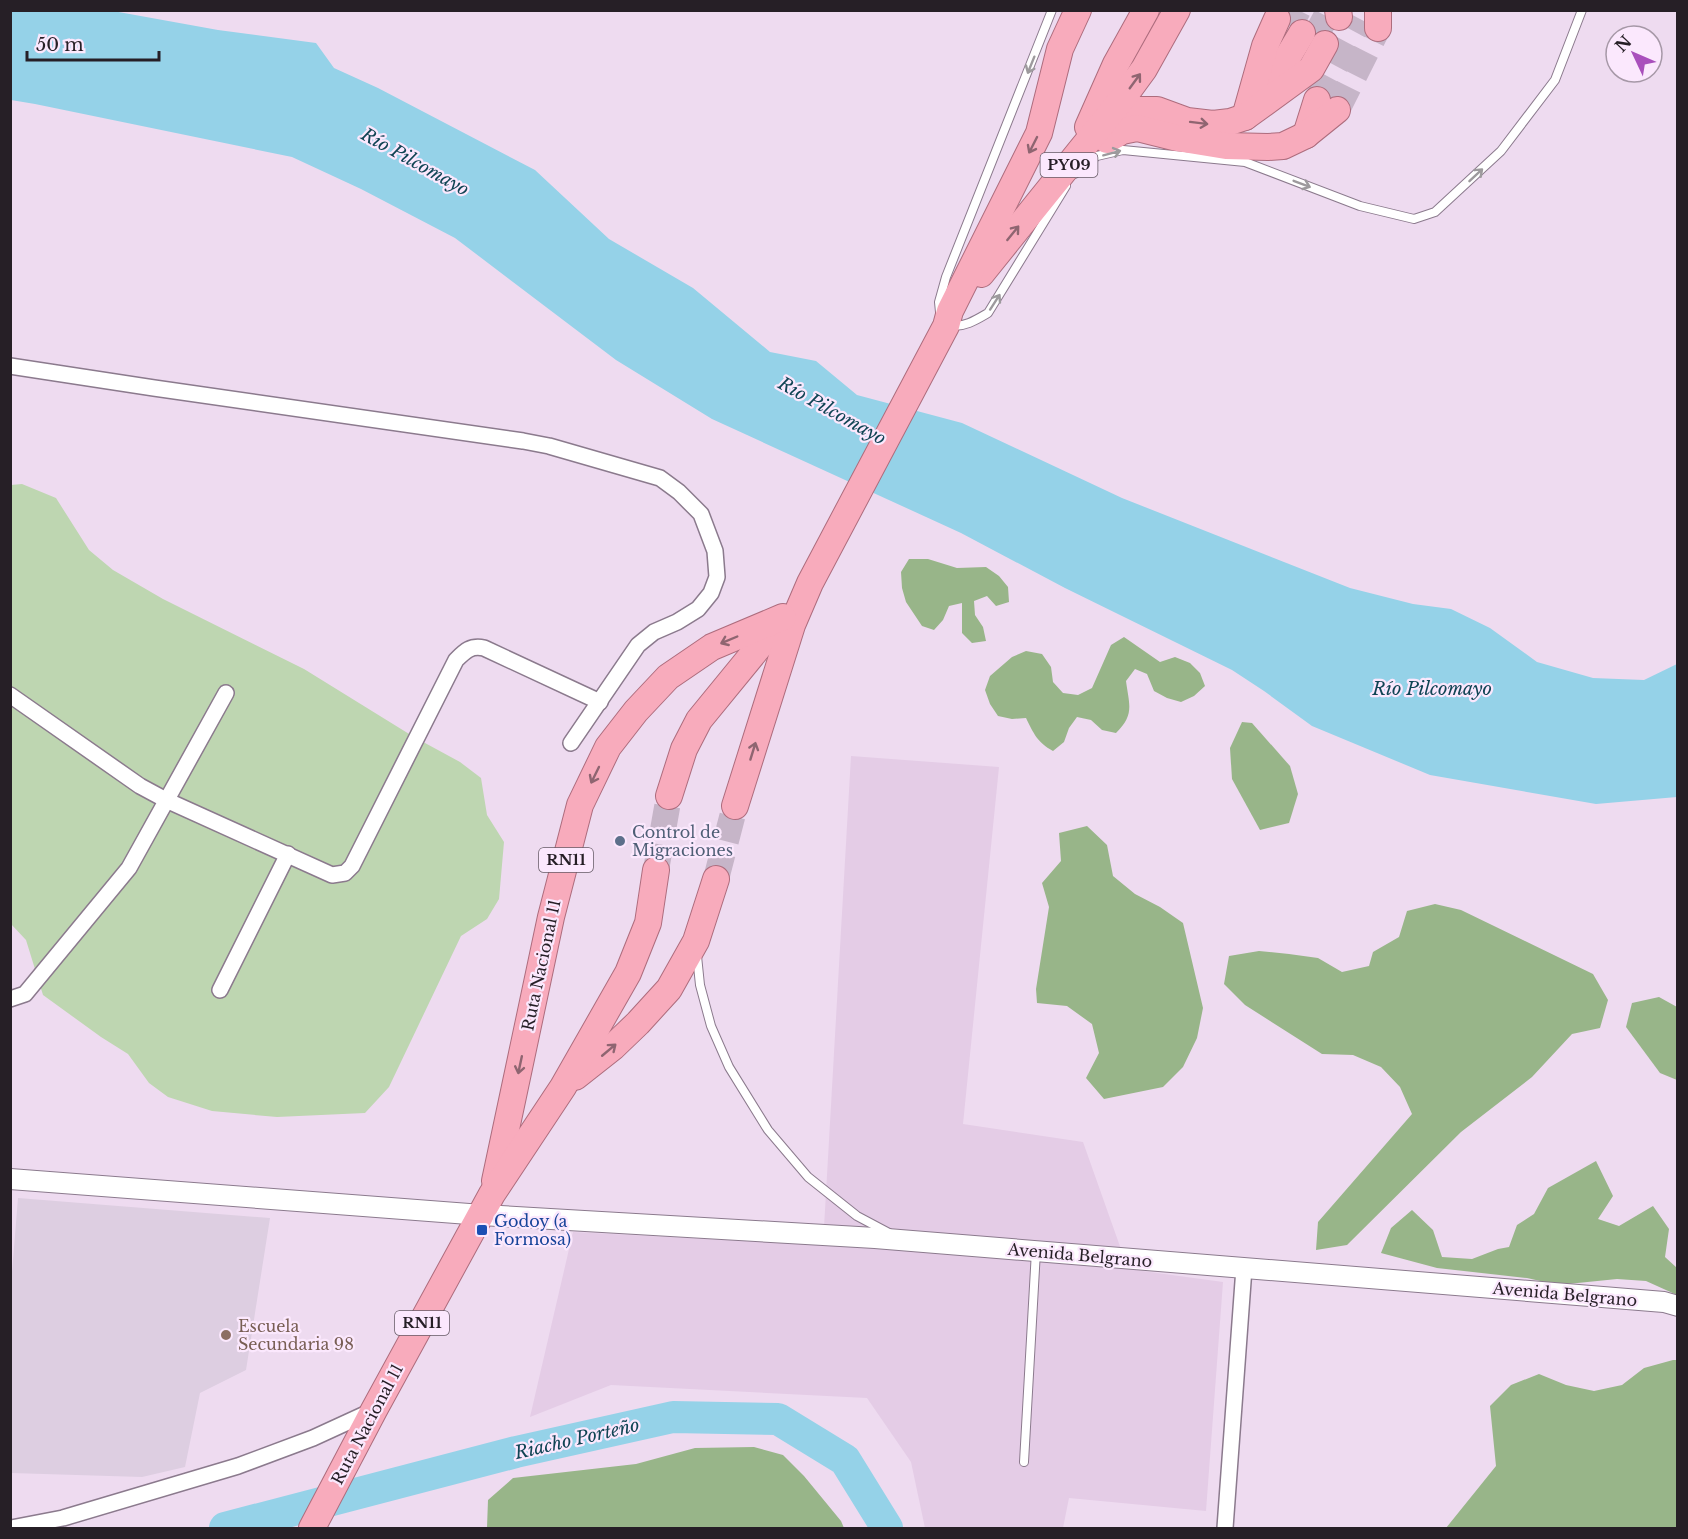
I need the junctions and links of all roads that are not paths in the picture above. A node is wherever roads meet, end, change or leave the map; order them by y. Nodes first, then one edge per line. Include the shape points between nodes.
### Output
1 (1052, 10) edge
2 (1078, 10) edge
3 (1146, 10) edge
4 (1177, 10) edge
5 (1582, 10) edge
6 (1327, 105) tunnel mouth
7 (1245, 117) junction
8 (1075, 157) junction
9 (948, 319) junction
10 (10, 366) edge
11 (885, 440) joint
12 (810, 583) junction
13 (783, 617) junction
14 (226, 693) dead end
15 (10, 695) edge
16 (600, 702) junction
17 (571, 743) dead end
18 (669, 796) tunnel mouth
19 (166, 800) junction
20 (735, 807) tunnel mouth
21 (288, 854) junction
22 (656, 870) tunnel mouth
23 (716, 879) tunnel mouth
24 (696, 941) junction
25 (220, 990) dead end
26 (10, 999) edge
27 (563, 1087) junction
28 (10, 1179) edge
29 (487, 1205) junction
30 (900, 1240) junction
31 (1036, 1251) junction
32 (1244, 1268) junction
33 (1677, 1306) edge
34 (368, 1421) junction
35 (1024, 1462) dead end
36 (11, 1528) edge
37 (312, 1528) edge
38 (1225, 1528) edge

1 -> 9 lane via 946,277 939,302 940,316
2 -> 9 highway, PY09 via 1060,49 1039,133
3 - 8 highway via 1116,64
8 -> 4 highway, PY09 via 1144,69
9 -> 5 lane via 960,327 988,313 1073,176 1097,156 1123,150 1245,162 1360,206 1414,219 1436,212 1501,151 1555,80
6 - 8 highway via 1306,135 1283,146 1237,146 1137,128 1122,131
7 - 7 highway via 1265,46 1301,32 1300,63
8 -> 7 highway via 1113,124 1138,111 1157,110 1187,121 1213,124
9 -> 8 highway, PY09
9 - 11 highway, PY09
10 - 16 street via 523,441 660,478 701,514 715,551 717,577 711,593 698,609 654,632 639,645
11 - 12 highway, Ruta Nacional 11 / RN11
12 - 13 highway, Ruta Nacional 11 / RN11
20 -> 12 highway, Ruta Nacional 11 / RN11 via 792,624
13 - 18 highway, Ruta Nacional 11 / RN11 via 699,720 684,749
13 -> 29 highway, Ruta Nacional 11 / RN11 via 712,647 668,677 608,747 580,805
14 - 19 street
15 - 19 street
16 - 17 street
16 - 21 street via 484,648 466,650 456,660 352,866 345,873 332,875
19 - 21 street
19 - 26 street via 129,868 26,994
21 - 25 street
22 - 27 highway, Ruta Nacional 11 / RN11 via 648,923 628,973
23 - 24 highway, Ruta Nacional 11 / RN11
27 -> 24 highway, Ruta Nacional 11 / RN11 via 613,1047 669,989
24 - 30 lane via 700,985 711,1026 729,1067 768,1130 808,1177 857,1216
27 - 29 highway, Ruta Nacional 11 / RN11
28 - 29 street, Avenida Belgrano
29 - 30 street, Avenida Belgrano
29 - 34 highway, Ruta Nacional 11 / RN11
30 - 31 street, Avenida Belgrano
31 - 32 street, Avenida Belgrano
31 - 35 lane
32 - 33 street, Avenida Belgrano
32 - 38 street
34 - 36 street via 238,1466 63,1518
34 - 37 highway, Ruta Nacional 11 / RN11

